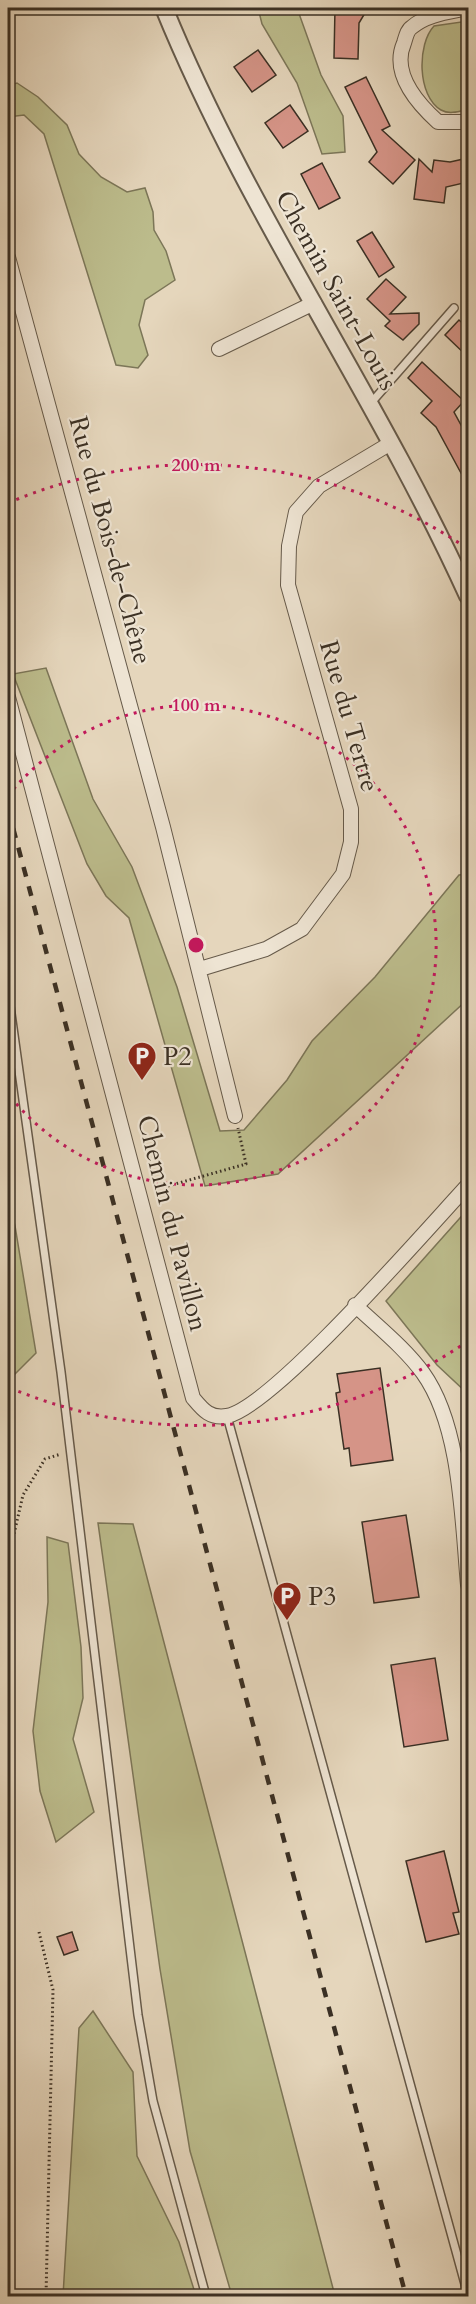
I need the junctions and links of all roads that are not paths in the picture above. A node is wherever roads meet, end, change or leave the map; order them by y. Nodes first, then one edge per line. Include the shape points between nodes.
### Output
1 (164, 8) edge
2 (468, 8) edge
3 (468, 122) edge
4 (8, 257) edge
5 (314, 303) junction
6 (454, 308) dead end
7 (219, 349) dead end
8 (370, 404) junction
9 (391, 443) junction
10 (468, 596) edge
11 (8, 697) edge
12 (200, 969) junction
13 (8, 992) edge
14 (235, 1116) road end
15 (468, 1185) edge
16 (355, 1305) junction
17 (228, 1416) junction
18 (468, 1585) edge
19 (468, 2295) edge
20 (206, 2296) edge

1 - 5 street, Chemin Saint-Louis via 210,112
2 - 3 street via 426,18 410,28 400,51 404,79 422,108 438,122
4 - 12 street, Rue du Bois-de-Chêne
5 - 7 street
5 - 8 street, Chemin Saint-Louis
6 - 8 lane
8 - 9 street, Chemin Saint-Louis
9 - 10 street, Chemin Saint-Louis
9 - 12 street, Rue du Tertre via 319,486 296,512 289,546 288,585 351,809 351,842 343,874 302,930 266,949
11 - 17 street, Chemin du Pavillon via 193,1398 204,1412
12 - 14 street, Rue du Bois-de-Chêne
13 - 20 lane via 71,1451 138,2015 153,2101
15 - 16 street
16 - 17 street via 272,1387
16 - 18 street via 422,1372 441,1403 452,1442
17 - 19 lane

